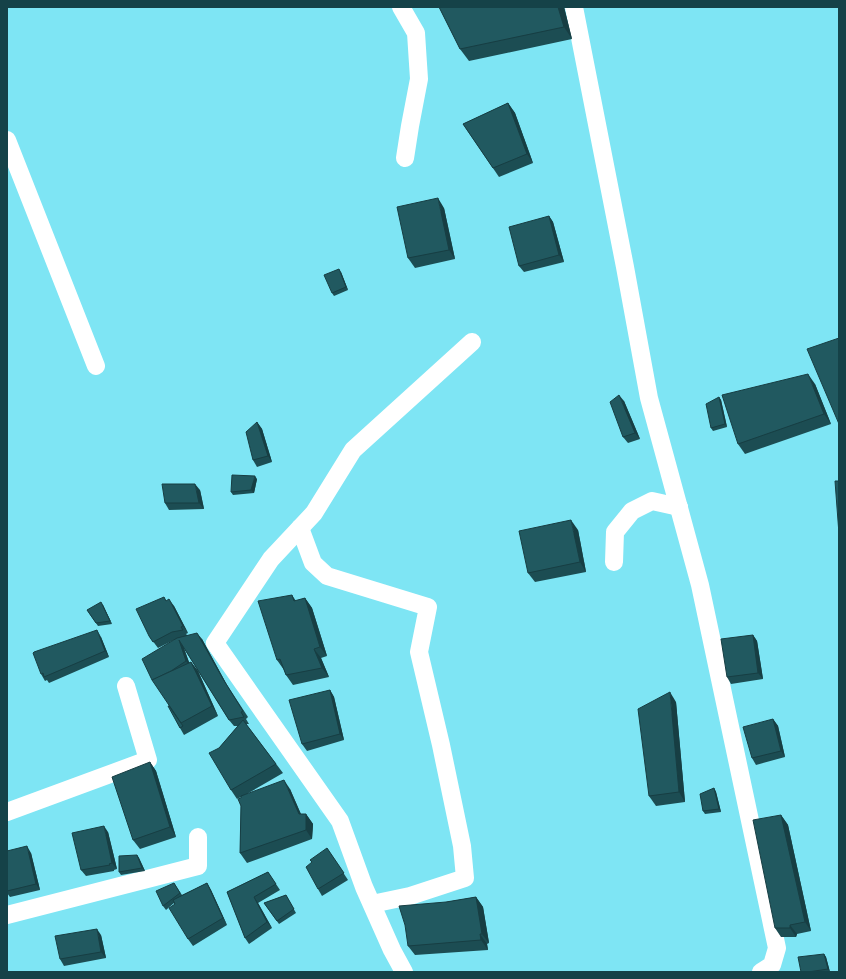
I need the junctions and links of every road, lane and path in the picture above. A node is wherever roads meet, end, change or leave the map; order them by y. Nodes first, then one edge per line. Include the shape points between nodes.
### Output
1 (401, 7) edge
2 (574, 7) edge
3 (7, 140) edge
4 (405, 158) dead end
5 (472, 342) dead end
6 (96, 366) dead end
7 (679, 508) junction
8 (300, 528) junction
9 (614, 562) dead end
10 (126, 686) dead end
11 (7, 812) edge
12 (198, 837) dead end
13 (372, 904) junction
14 (7, 915) edge
15 (771, 970) edge
16 (404, 972) edge

1 - 4 street via 416,34 419,79
2 - 7 street via 649,398
3 - 6 street
5 - 8 street via 353,450 314,513
7 - 9 street via 652,501 632,511 615,532
7 - 15 street via 700,584 777,948
8 - 13 street via 271,559 215,643 340,821
8 - 13 street via 313,562 327,576 428,607 419,652 460,838 465,878 410,896
10 - 11 street via 148,760
12 - 14 street via 198,866
13 - 16 street

